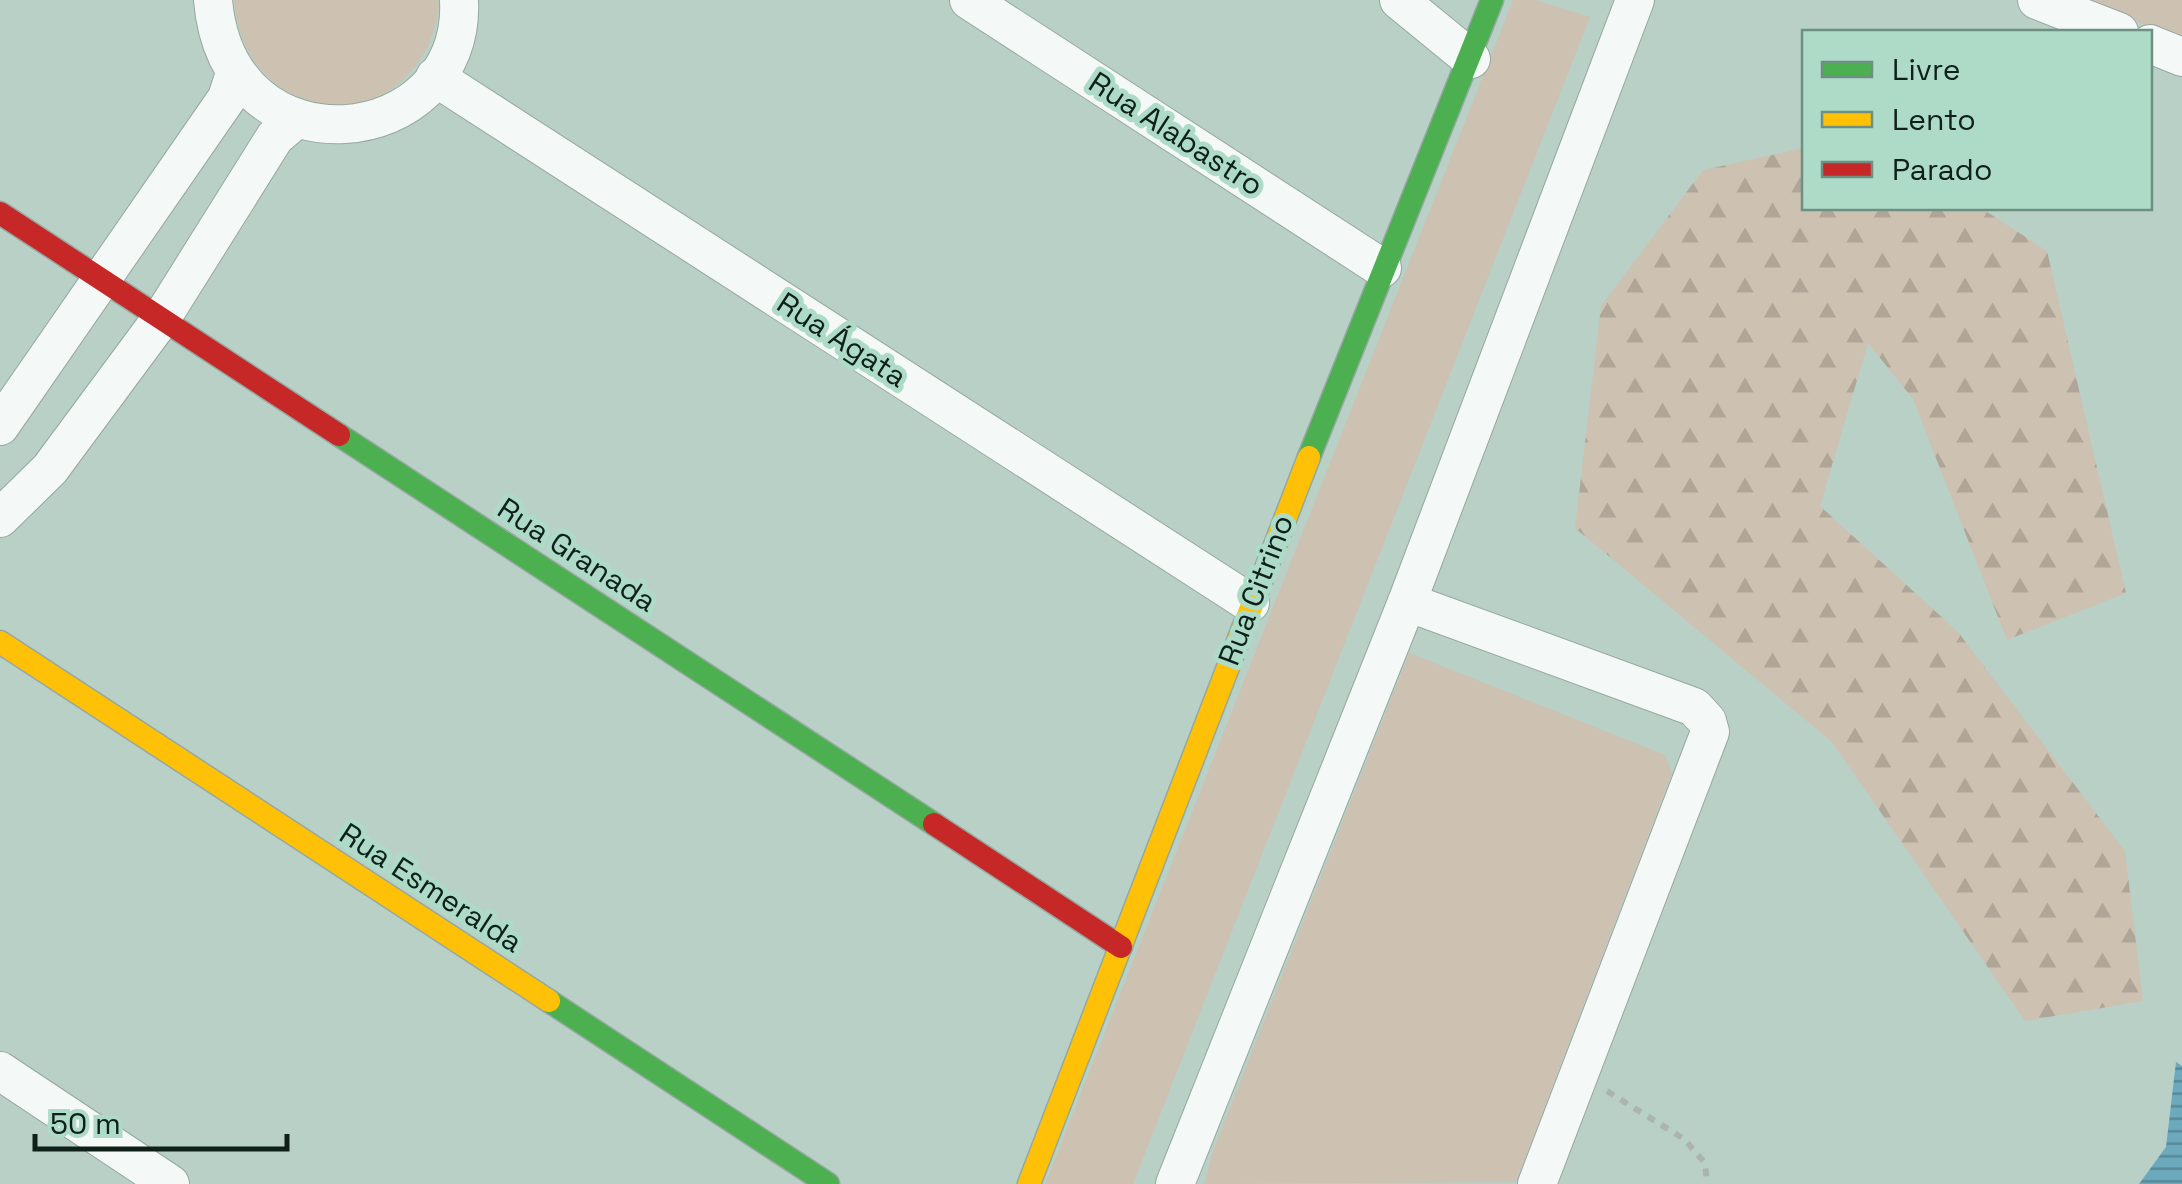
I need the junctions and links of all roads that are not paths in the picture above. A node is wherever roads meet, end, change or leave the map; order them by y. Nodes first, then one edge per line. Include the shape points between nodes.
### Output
1 (214, 0) edge
2 (458, 0) edge
3 (969, 0) edge
4 (1399, 0) edge
5 (1492, 0) edge
6 (1635, 0) edge
7 (2037, 0) edge
8 (2115, 30) edge
9 (2152, 45) edge
10 (2182, 57) edge
11 (1471, 59) junction
12 (235, 72) junction
13 (435, 77) junction
14 (296, 119) junction
15 (0, 212) edge
16 (1382, 268) junction
17 (102, 278) junction
18 (161, 318) junction
19 (0, 426) edge
20 (0, 518) edge
21 (1407, 602) junction
22 (1250, 604) junction
23 (0, 642) edge
24 (1121, 947) junction
25 (0, 1071) edge
26 (170, 1184) edge
27 (828, 1184) edge
28 (1030, 1184) edge
29 (1175, 1184) edge
30 (1537, 1184) edge

1 - 12 street via 216,26
2 - 13 street via 456,31
3 - 16 street, Rua Alabastro
4 - 11 street
5 - 11 street, Rua Citrino
6 - 21 street
7 - 8 street
9 - 10 street
11 - 16 street, Rua Citrino
12 - 14 street via 272,108
12 - 17 street via 226,98
13 - 14 street via 396,111 372,121 321,125
13 - 22 street, Rua Ágata
14 - 18 street via 276,138
15 - 17 street, Rua Granada
16 - 22 street, Rua Citrino
17 - 18 street, Rua Granada
17 - 19 street
18 - 20 street via 50,469
18 - 24 street, Rua Granada
21 - 29 street
21 - 30 street via 1694,706 1710,732
22 - 24 street, Rua Citrino
23 - 27 street, Rua Esmeralda
24 - 28 street, Rua Citrino
25 - 26 street

